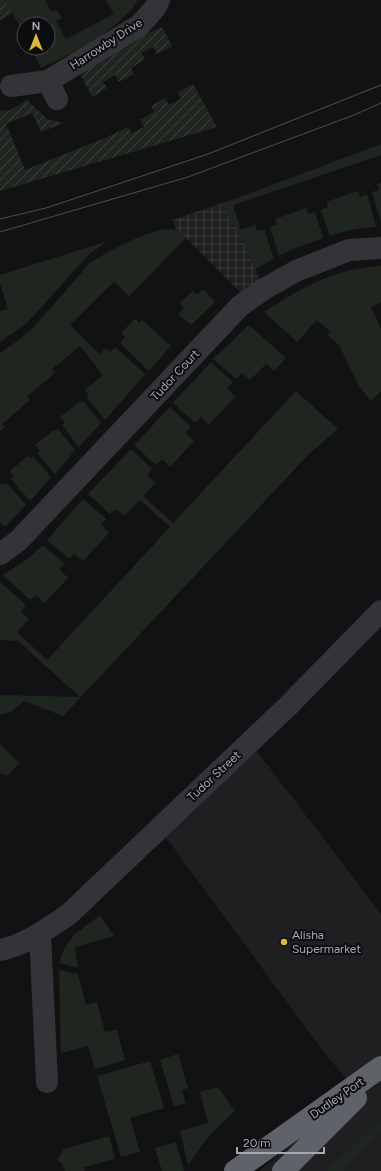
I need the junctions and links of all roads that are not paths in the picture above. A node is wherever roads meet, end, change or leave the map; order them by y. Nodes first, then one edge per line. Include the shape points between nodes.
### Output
1 (159, 0) edge
2 (11, 86) dead end
3 (381, 248) edge
4 (0, 554) edge
5 (381, 611) edge
6 (40, 934) junction
7 (0, 950) edge
8 (381, 1067) edge
9 (381, 1072) edge
10 (47, 1082) dead end
11 (235, 1171) edge
12 (283, 1171) edge

1 - 2 street, Harrowby Drive via 140,24 52,90
3 - 4 street, Tudor Court via 349,250 296,271 240,306 18,541
5 - 6 street, Tudor Street via 288,706 68,915
6 - 7 street, Tudor Street
6 - 10 street
8 - 11 highway, Dudley Port
9 - 12 highway, Dudley Port

